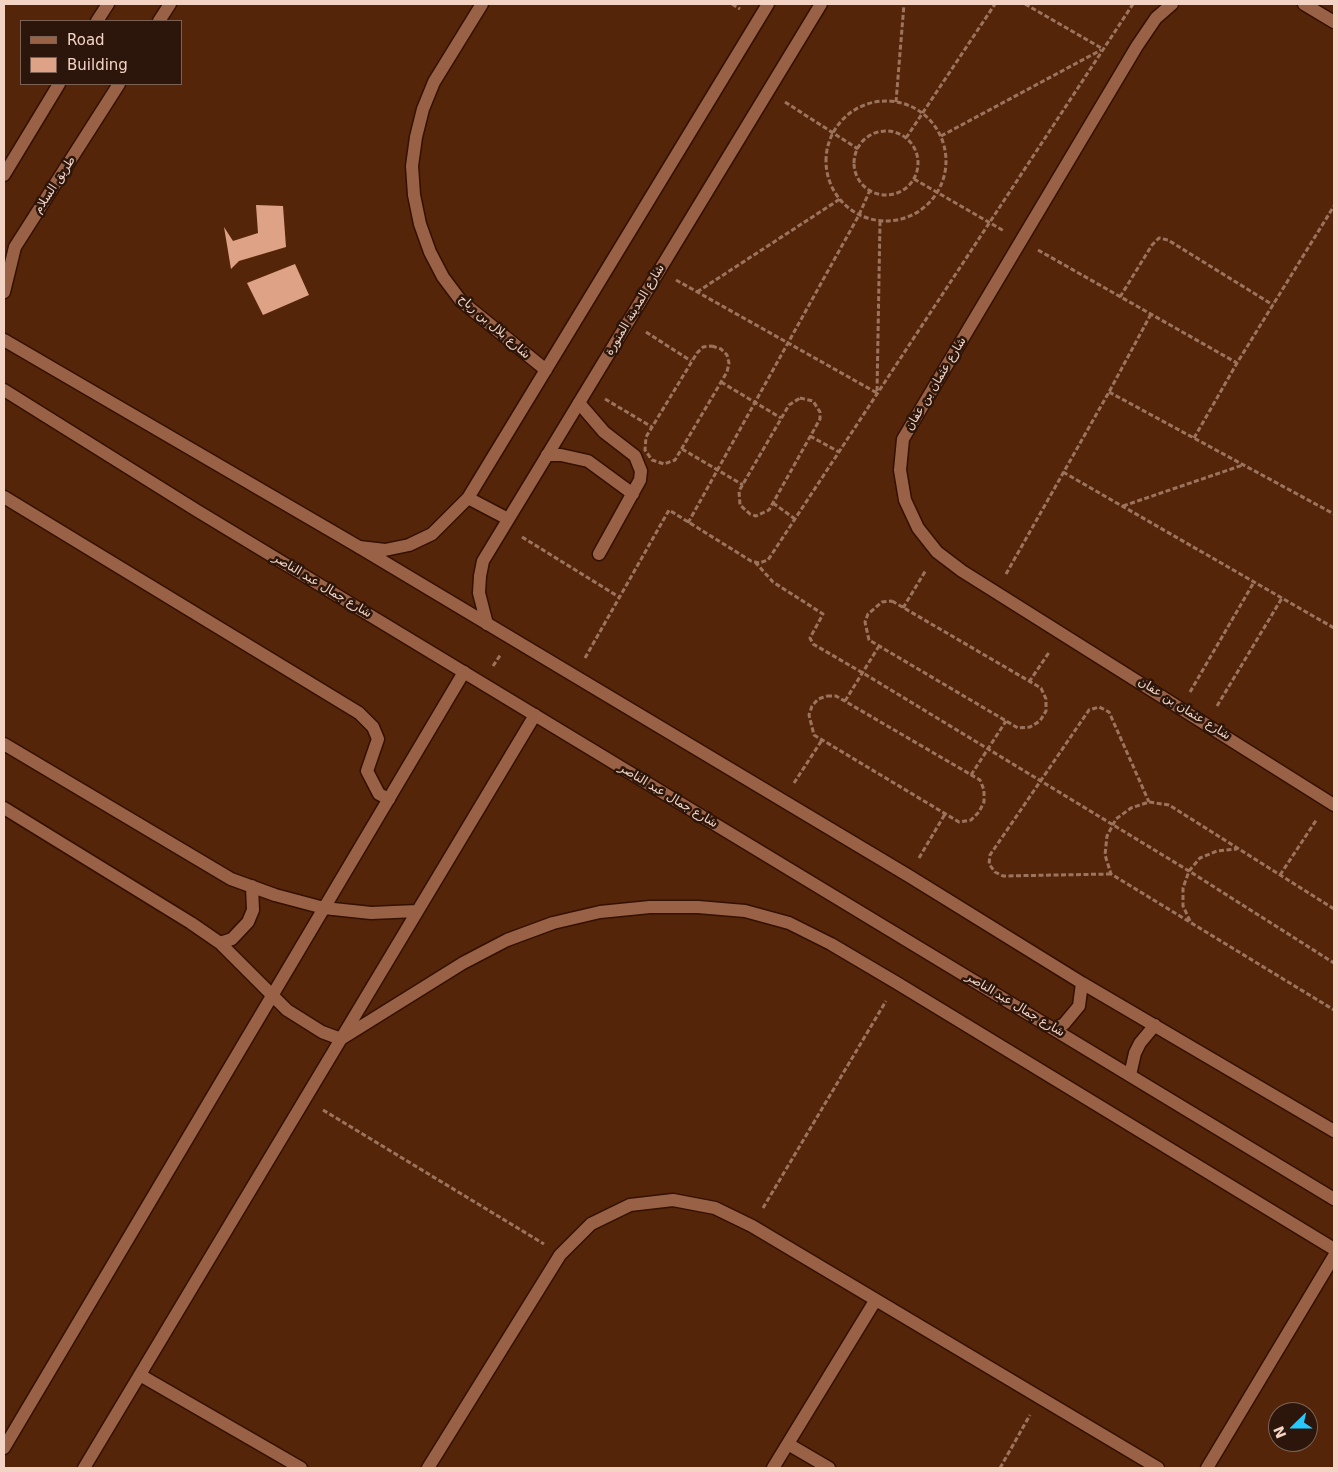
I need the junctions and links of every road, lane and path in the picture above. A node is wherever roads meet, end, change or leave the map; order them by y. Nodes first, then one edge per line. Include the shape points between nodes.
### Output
1 (108, 4) edge
2 (170, 4) edge
3 (482, 4) edge
4 (768, 4) edge
5 (821, 4) edge
6 (904, 4) edge
7 (995, 4) edge
8 (1025, 4) edge
9 (1133, 4) edge
10 (1172, 4) edge
11 (1304, 4) edge
12 (99, 20) edge
13 (160, 20) edge
14 (1334, 22) edge
15 (1103, 49) junction
16 (59, 85) edge
17 (118, 85) edge
18 (768, 91) junction
19 (896, 102) junction
20 (922, 113) junction
21 (833, 133) junction
22 (941, 136) junction
23 (906, 138) junction
24 (858, 149) junction
25 (4, 175) edge
26 (914, 179) junction
27 (870, 190) junction
28 (938, 193) junction
29 (840, 199) junction
30 (1334, 206) edge
31 (859, 215) junction
32 (880, 222) junction
33 (989, 222) junction
34 (1021, 241) junction
35 (10, 247) edge
36 (659, 271) junction
37 (4, 292) edge
38 (697, 292) junction
39 (1120, 297) junction
40 (1273, 305) junction
41 (1151, 314) junction
42 (629, 321) junction
43 (4, 340) edge
44 (787, 343) junction
45 (692, 361) junction
46 (1237, 363) junction
47 (546, 370) junction
48 (721, 382) junction
49 (588, 388) junction
50 (4, 390) edge
51 (1110, 392) junction
52 (877, 393) junction
53 (755, 402) junction
54 (579, 403) junction
55 (781, 418) junction
56 (652, 427) junction
57 (810, 436) junction
58 (1194, 438) junction
59 (682, 449) junction
60 (838, 452) junction
61 (547, 455) junction
62 (1243, 465) junction
63 (718, 470) junction
64 (1063, 472) junction
65 (743, 485) junction
66 (633, 494) junction
67 (4, 497) edge
68 (468, 498) junction
69 (772, 503) junction
70 (1123, 506) junction
71 (1334, 514) edge
72 (795, 519) junction
73 (506, 523) junction
74 (688, 523) junction
75 (359, 547) junction
76 (937, 552) junction
77 (599, 554) dead end
78 (755, 562) junction
79 (1254, 582) junction
80 (996, 592) junction
81 (619, 597) junction
82 (1282, 598) junction
83 (903, 608) junction
84 (488, 624) junction
85 (1334, 628) edge
86 (1062, 633) junction
87 (511, 639) junction
88 (879, 646) junction
89 (464, 672) junction
90 (863, 673) junction
91 (575, 676) junction
92 (1029, 682) junction
93 (481, 683) junction
94 (845, 701) junction
95 (1181, 707) junction
96 (535, 715) junction
97 (1006, 721) junction
98 (1206, 724) junction
99 (822, 740) junction
100 (4, 744) edge
101 (987, 749) junction
102 (971, 775) junction
103 (1040, 782) junction
104 (390, 799) junction
105 (783, 801) junction
106 (1150, 802) junction
107 (1332, 803) edge
108 (4, 808) edge
109 (945, 814) junction
110 (1112, 825) junction
111 (1237, 848) junction
112 (1189, 871) junction
113 (1111, 874) junction
114 (1280, 875) junction
115 (909, 876) junction
116 (252, 886) junction
117 (324, 908) junction
118 (1334, 909) edge
119 (417, 911) junction
120 (1191, 922) junction
121 (220, 943) junction
122 (1334, 963) edge
123 (1082, 982) junction
124 (897, 983) junction
125 (272, 997) junction
126 (1334, 1010) edge
127 (1155, 1025) junction
128 (1054, 1029) junction
129 (341, 1039) junction
130 (1130, 1075) junction
131 (305, 1099) junction
132 (1334, 1131) edge
133 (1334, 1199) edge
134 (752, 1226) junction
135 (1334, 1249) edge
136 (560, 1254) junction
137 (1334, 1256) edge
138 (875, 1301) junction
139 (140, 1375) junction
140 (1040, 1398) junction
141 (788, 1444) junction
142 (4, 1448) edge
143 (84, 1468) edge
144 (301, 1468) edge
145 (428, 1468) edge
146 (773, 1468) edge
147 (829, 1468) edge
148 (1000, 1468) edge
149 (1158, 1468) edge
150 (1207, 1468) edge

1 - 12 street
2 - 13 street
3 - 47 street, شارع بلال بن رباح via 434,82 423,109 412,166 414,195 430,252 461,301
4 - 47 street
5 - 18 street, شارع المدينة المنورة
6 - 19 path
7 - 20 path
8 - 15 path
9 - 15 path
10 - 34 street, شارع عثمان بن عفان via 1156,18 1137,46
11 - 14 street
15 - 22 path
15 - 33 path
16 - 25 street
17 - 35 street, طريق السلام
18 - 21 path
18 - 36 street, شارع المدينة المنورة
19 - 20 path
19 - 21 path via 884,101 859,107
20 - 22 path
20 - 23 path
21 - 24 path
21 - 29 path via 828,146 827,174
22 - 28 path via 946,160
23 - 24 path via 897,133 879,132 870,135
23 - 26 path via 916,152
24 - 27 path via 855,167
26 - 27 path via 907,187 889,195
26 - 28 path
27 - 31 path
28 - 32 path via 929,204 907,218
28 - 33 path
29 - 31 path
29 - 38 path
30 - 40 path
31 - 32 path
31 - 44 path
32 - 52 path
33 - 34 path
33 - 52 path
34 - 39 path
34 - 76 street, شارع عثمان بن عفان via 903,439 900,470 905,500 918,528
35 - 37 street, طريق السلام
36 - 38 path
36 - 42 street, شارع المدينة المنورة
38 - 44 path
39 - 40 path via 1159,238 1168,240
39 - 41 path
40 - 46 path
41 - 46 path
41 - 51 path
42 - 45 path
42 - 49 street, شارع المدينة المنورة
43 - 75 street
44 - 52 path
44 - 53 path
45 - 48 path via 703,347 721,348 729,363
45 - 56 path
46 - 58 path
47 - 68 street
48 - 53 path
48 - 59 path
49 - 54 street, شارع المدينة المنورة
49 - 56 path
50 - 89 street, شارع جمال عبد الناصر
51 - 58 path
51 - 64 path
52 - 60 path
53 - 55 path
53 - 63 path
54 - 61 street, شارع المدينة المنورة
54 - 66 street via 604,432 635,456 641,471
55 - 57 path via 794,400 807,398 813,401 820,412 820,419
55 - 65 path
56 - 59 path via 646,437 645,450 652,460 664,464 675,460
57 - 60 path
57 - 69 path
58 - 62 path
59 - 63 path
60 - 72 path
61 - 66 street via 588,461
61 - 73 street, شارع المدينة المنورة
62 - 70 path
62 - 71 path
63 - 65 path
63 - 74 path
64 - 70 path
64 - 80 path
65 - 69 path via 738,498 744,511 756,516 769,510
66 - 77 street
67 - 104 street via 359,713 374,727 378,739 367,771 378,794
68 - 73 street
68 - 75 street via 432,534 409,545 385,550
69 - 72 path
70 - 79 path
72 - 78 path via 768,560
73 - 81 path
73 - 84 street, شارع المدينة المنورة via 484,561 480,576 482,609
74 - 78 path
74 - 81 path via 668,510
75 - 84 street
76 - 80 street, شارع عثمان بن عفان
76 - 83 path
78 - 90 path via 773,582 822,614 810,638 812,644
79 - 82 path
79 - 95 path
80 - 86 street, شارع عثمان بن عفان
81 - 91 path
82 - 85 path
82 - 98 path
83 - 88 path via 892,601 882,602 868,614 866,632 869,640
83 - 92 path
84 - 87 street
86 - 92 path
86 - 95 street, شارع عثمان بن عفان
87 - 91 street
87 - 93 path
88 - 90 path
88 - 97 path
89 - 93 street, شارع جمال عبد الناصر
89 - 104 street
90 - 94 path
90 - 101 path
91 - 105 street
92 - 97 path via 1041,688 1046,699 1046,711 1040,721 1030,727 1018,728
93 - 96 street, شارع جمال عبد الناصر
94 - 99 path via 827,696 812,706 810,724 814,735
94 - 102 path
95 - 98 street, شارع عثمان بن عفان
96 - 119 street
96 - 128 street, شارع جمال عبد الناصر
97 - 101 path
98 - 107 street, شارع عثمان بن عفان
99 - 105 path
99 - 109 path
100 - 116 street via 210,868
101 - 102 path
101 - 103 path
102 - 109 path via 980,780 984,790 984,802 979,812 971,820 959,822
103 - 106 path via 1089,710 1099,707 1109,712
103 - 110 path
103 - 113 path via 990,855 990,864 995,872 1014,877
104 - 117 street
105 - 115 street
106 - 110 path via 1131,808
106 - 111 path via 1169,805
107 - 114 path
108 - 121 street via 160,902
109 - 115 path
110 - 112 path
110 - 113 path via 1105,855
111 - 112 path via 1208,854
111 - 114 path
112 - 120 path via 1183,888 1183,906
112 - 122 path
113 - 120 path
114 - 118 path
115 - 123 street
116 - 117 street
116 - 121 street via 253,910 248,922 236,935
117 - 119 street via 371,913
117 - 125 street
119 - 129 street
120 - 126 path
121 - 125 street
123 - 127 street
123 - 128 street via 1079,1006 1064,1024
124 - 129 street via 789,923 745,911 650,907 600,912 507,940 463,962
124 - 134 path
124 - 135 street
125 - 129 street via 304,1022
125 - 142 street
127 - 130 street via 1138,1048
127 - 132 street
128 - 130 street, شارع جمال عبد الناصر
129 - 131 street
130 - 133 street, شارع جمال عبد الناصر
131 - 136 path
131 - 139 street
134 - 136 street via 715,1208 673,1200 630,1205 591,1224
134 - 138 street
136 - 145 street
137 - 150 street
138 - 140 street
138 - 141 street
139 - 143 street
139 - 144 street
140 - 148 path
140 - 149 street
141 - 146 street
141 - 147 street

